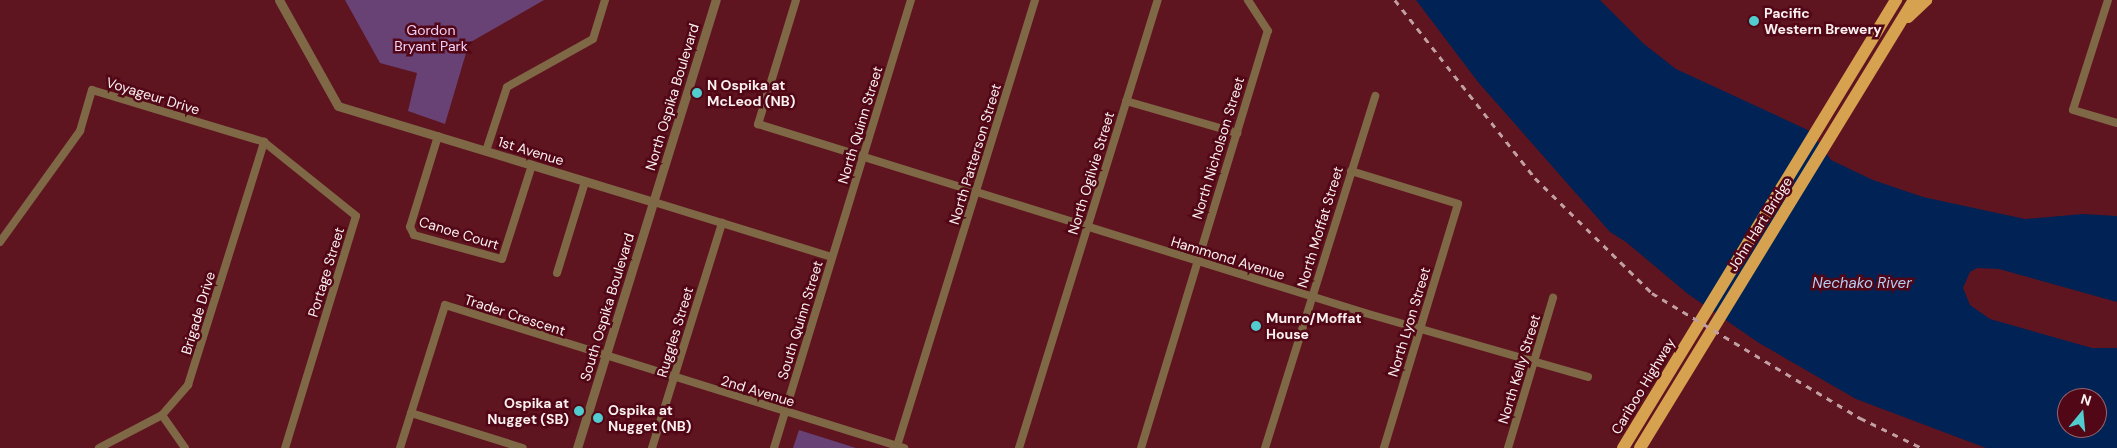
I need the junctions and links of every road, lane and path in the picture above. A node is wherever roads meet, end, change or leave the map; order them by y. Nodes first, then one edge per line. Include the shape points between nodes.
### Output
1 (279, 0) edge
2 (605, 0) edge
3 (716, 0) edge
4 (796, 0) edge
5 (911, 0) edge
6 (1036, 0) edge
7 (1158, 0) edge
8 (1248, 0) edge
9 (1886, 0) edge
10 (1896, 0) edge
11 (1914, 0) edge
12 (1926, 0) edge
13 (2108, 0) edge
14 (1899, 25) junction
15 (1861, 56) junction
16 (1375, 96) dead end
17 (1126, 101) junction
18 (2117, 123) edge
19 (1237, 134) junction
20 (438, 136) junction
21 (264, 142) junction
22 (486, 151) junction
23 (862, 158) junction
24 (532, 165) junction
25 (1351, 170) junction
26 (585, 182) junction
27 (976, 194) junction
28 (654, 202) junction
29 (722, 224) junction
30 (1087, 228) junction
31 (0, 242) edge
32 (832, 257) junction
33 (1196, 261) junction
34 (557, 273) dead end
35 (1312, 297) junction
36 (1553, 298) dead end
37 (1420, 330) junction
38 (1688, 340) joint
39 (605, 357) junction
40 (1533, 364) junction
41 (674, 377) junction
42 (1588, 377) dead end
43 (785, 412) junction
44 (411, 413) junction
45 (162, 414) junction
46 (901, 447) edge
47 (99, 448) edge
48 (185, 448) edge
49 (285, 448) edge
50 (400, 448) edge
51 (523, 448) edge
52 (577, 448) edge
53 (652, 448) edge
54 (774, 448) edge
55 (1019, 448) edge
56 (1141, 448) edge
57 (1265, 448) edge
58 (1384, 448) edge
59 (1508, 448) edge
60 (1623, 448) edge
61 (1640, 448) edge

1 - 20 street, 1st Avenue via 338,106
2 - 22 street via 593,39 507,87
3 - 28 street, North Ospika Boulevard
4 - 23 street, Hammond Avenue via 758,124
5 - 23 street, North Quinn Street
6 - 27 street, North Patterson Street
7 - 17 street, North Ogilvie Street
8 - 19 street, North Nicholson Street via 1268,31
9 - 15 highway
10 - 15 highway
11 - 14 highway, John Hart Bridge
12 - 14 highway
13 - 18 street via 2073,110
14 - 61 highway, John Hart Bridge
15 - 38 highway, John Hart Bridge
16 - 25 street, North Moffat Street
17 - 19 street
17 - 30 street, North Ogilvie Street
19 - 33 street, North Nicholson Street
20 - 22 street, 1st Avenue
20 - 24 street, Canoe Court via 410,227 414,234 502,258
21 - 31 street, Voyageur Drive via 92,90 80,131
21 - 45 street, Brigade Drive via 188,385
21 - 49 street, Portage Street via 356,216
22 - 24 street, 1st Avenue
23 - 27 street, Hammond Avenue
23 - 32 street, North Quinn Street
24 - 26 street, 1st Avenue
25 - 35 street, North Moffat Street
25 - 37 street, North Lyon Street via 1458,204
26 - 28 street, 1st Avenue
26 - 34 street
27 - 30 street, Hammond Avenue
27 - 46 street, North Patterson Street
28 - 29 street, 1st Avenue
28 - 39 street, South Ospika Boulevard
29 - 32 street, 1st Avenue
29 - 41 street, Ruggles Street
30 - 33 street, Hammond Avenue
30 - 55 street, North Ogilvie Street
32 - 43 street, South Quinn Street
33 - 35 street, Hammond Avenue
33 - 56 street, North Nicholson Street
35 - 37 street, Hammond Avenue
35 - 57 street, North Moffat Street
36 - 40 street, North Kelly Street
37 - 40 street, Hammond Avenue
37 - 58 street, North Lyon Street
38 - 60 highway, Cariboo Highway
39 - 41 street, 2nd Avenue
39 - 44 street, Trader Crescent via 445,305
39 - 52 street, South Ospika Boulevard
40 - 42 street, Hammond Avenue
40 - 59 street, North Kelly Street
41 - 43 street, 2nd Avenue
41 - 53 street, Ruggles Street
43 - 46 street, 2nd Avenue
43 - 54 street, South Quinn Street
44 - 50 street, Trader Crescent
44 - 51 street
45 - 47 street, Brigade Drive
45 - 48 street

